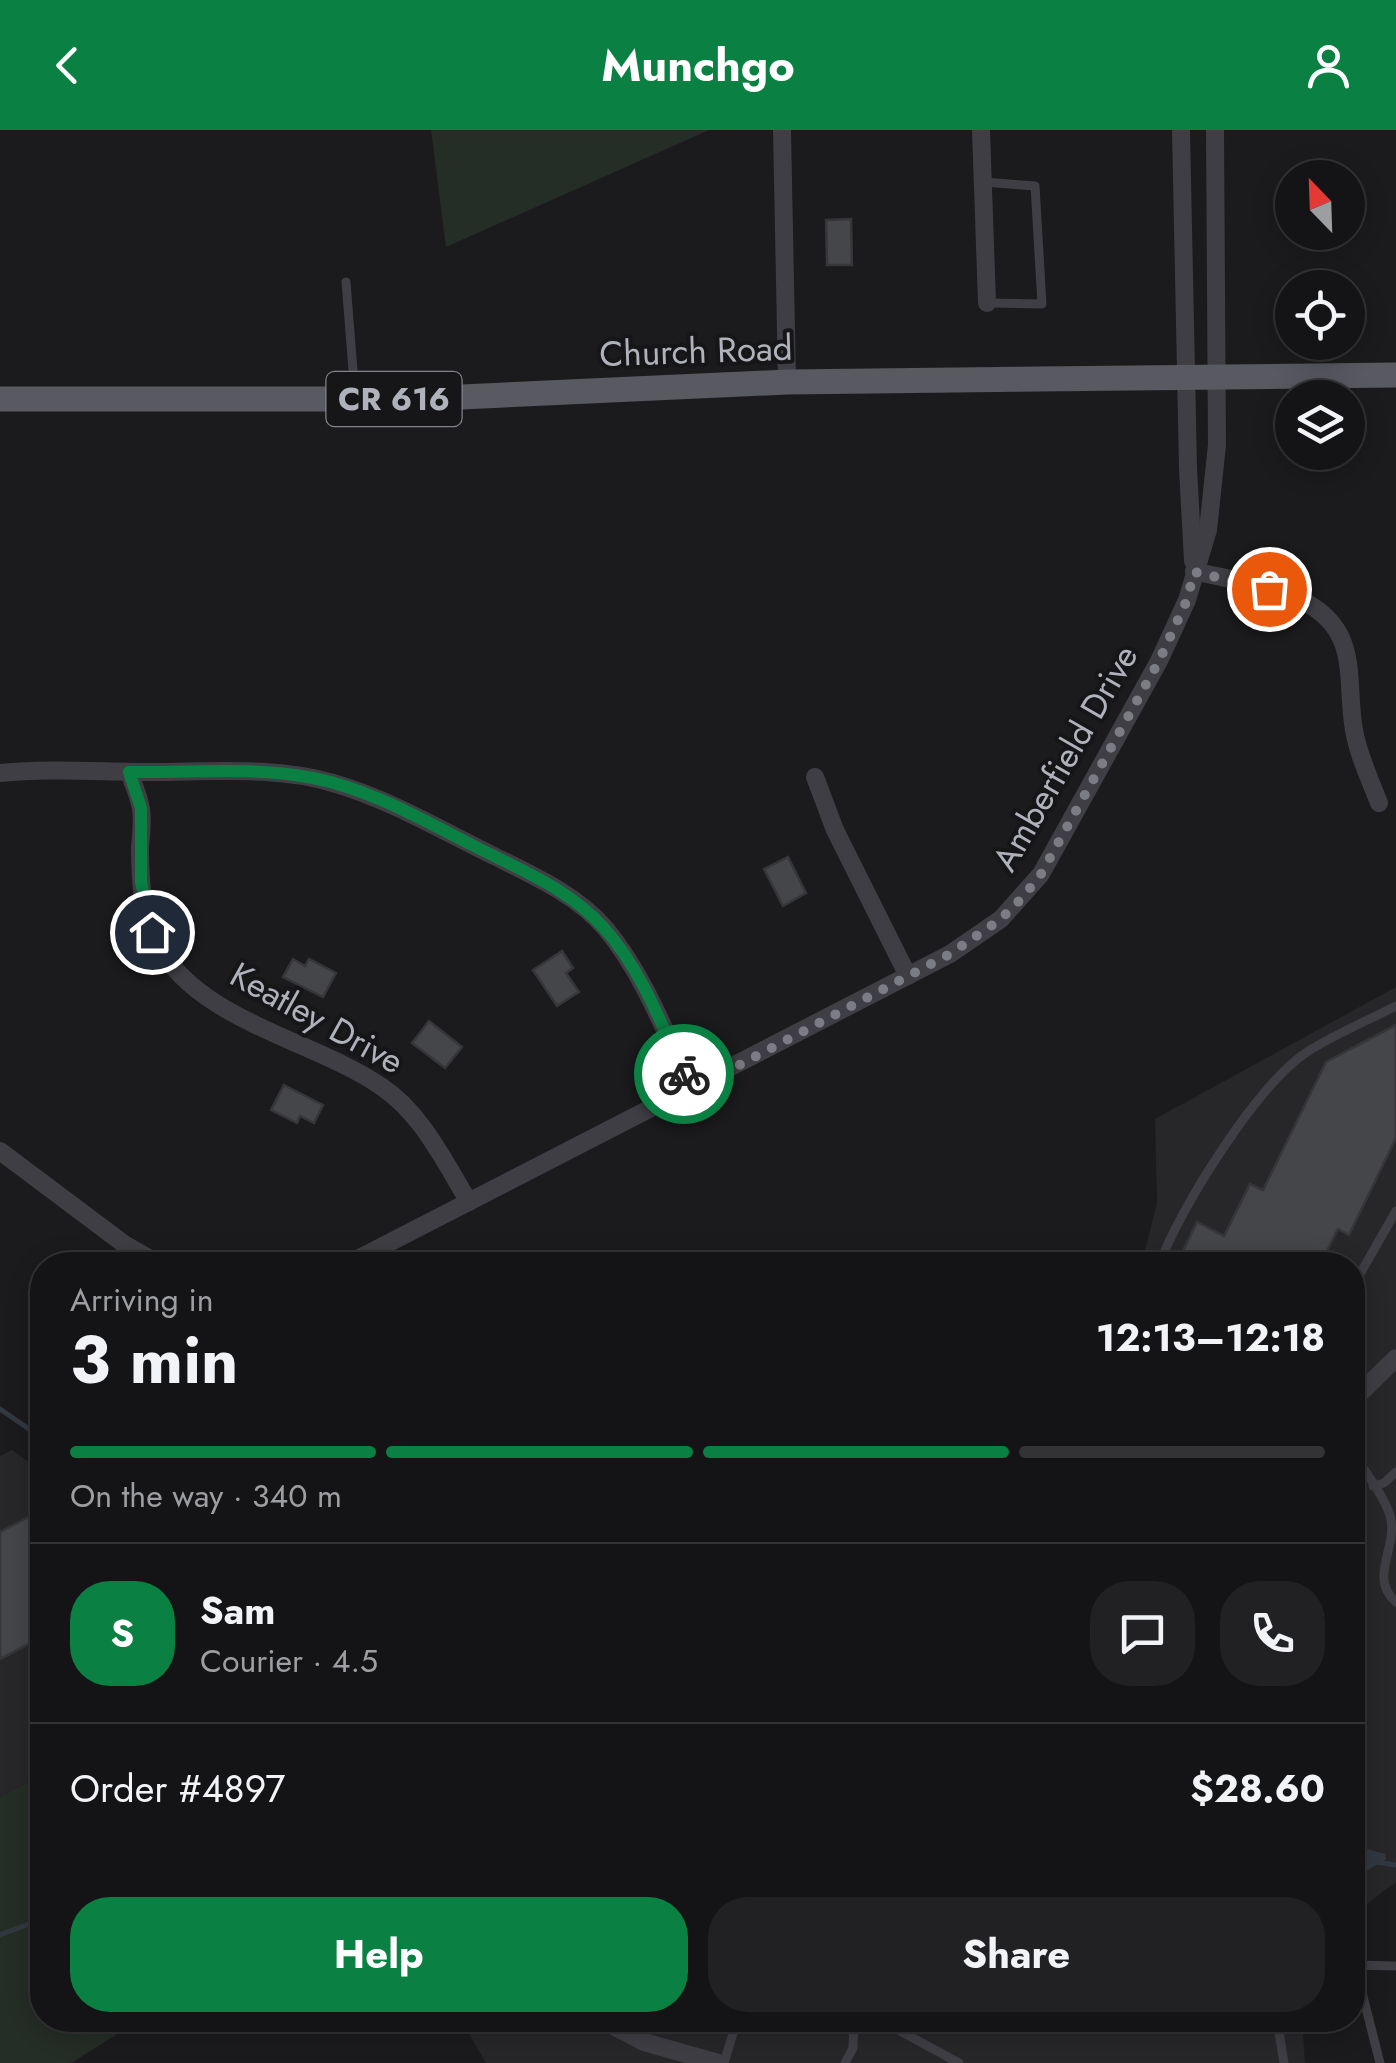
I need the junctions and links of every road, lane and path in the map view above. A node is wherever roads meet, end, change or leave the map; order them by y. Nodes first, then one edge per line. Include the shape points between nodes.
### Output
1 (782, 130) edge
2 (981, 130) edge
3 (1181, 130) edge
4 (1215, 130) edge
5 (984, 182) junction
6 (346, 282) dead end
7 (987, 303) joint
8 (1396, 375) edge
9 (1215, 377) junction
10 (1186, 378) junction
11 (787, 382) junction
12 (355, 399) junction
13 (0, 400) edge
14 (1194, 572) junction
15 (129, 772) junction
16 (0, 773) edge
17 (815, 777) dead end
18 (1379, 803) dead end
19 (908, 976) junction
20 (1396, 1006) edge
21 (692, 1090) junction
22 (0, 1152) edge
23 (469, 1202) junction
24 (1396, 1212) edge
25 (138, 1252) edge
26 (371, 1252) edge
27 (1164, 1252) edge
28 (1365, 1266) edge
29 (1396, 1358) edge
30 (1365, 1388) edge
31 (1396, 1472) edge
32 (1365, 1473) edge
33 (1373, 1486) junction
34 (1394, 1540) edge
35 (1396, 1602) edge
36 (1365, 1965) edge
37 (1396, 1966) edge
38 (1365, 2006) edge
39 (641, 2032) edge
40 (733, 2032) edge
41 (854, 2032) edge
42 (902, 2032) edge
43 (1279, 2032) edge
44 (672, 2057) edge
45 (721, 2063) edge
46 (845, 2063) edge
47 (959, 2063) edge
48 (1284, 2063) edge
49 (1380, 2063) edge

1 - 11 street
2 - 5 street
3 - 10 street, Amberfield Drive
4 - 9 street, Amberfield Drive
5 - 7 street
5 - 7 lane via 1035,186 1042,304
6 - 12 lane
8 - 9 main road, Church Road / CR 616
9 - 10 main road, Church Road / CR 616
9 - 14 street, Amberfield Drive via 1212,507
10 - 11 main road, Church Road / CR 616
10 - 14 street, Amberfield Drive
11 - 12 main road, Church Road / CR 616
12 - 13 main road, Church Road / CR 616
14 - 18 street via 1286,594 1331,623 1348,655 1354,733
14 - 19 street, Amberfield Drive via 1159,661 1041,874 1001,919
15 - 16 street
15 - 21 street via 285,774 334,783 555,888 617,944
15 - 23 street, Keatley Drive via 141,808 143,898 168,960 226,1008 366,1076 399,1100
17 - 19 street
19 - 21 street, Amberfield Drive
20 - 27 lane via 1307,1052 1280,1074 1222,1150
21 - 23 street, Amberfield Drive
22 - 25 street
23 - 26 street, Amberfield Drive
24 - 28 lane
29 - 30 street
31 - 33 lane
32 - 33 lane
33 - 34 lane via 1391,1515
34 - 35 lane via 1382,1576
36 - 37 lane
38 - 49 lane
39 - 44 street
40 - 45 lane
41 - 46 lane
42 - 47 lane
43 - 48 lane
44 - 45 street

